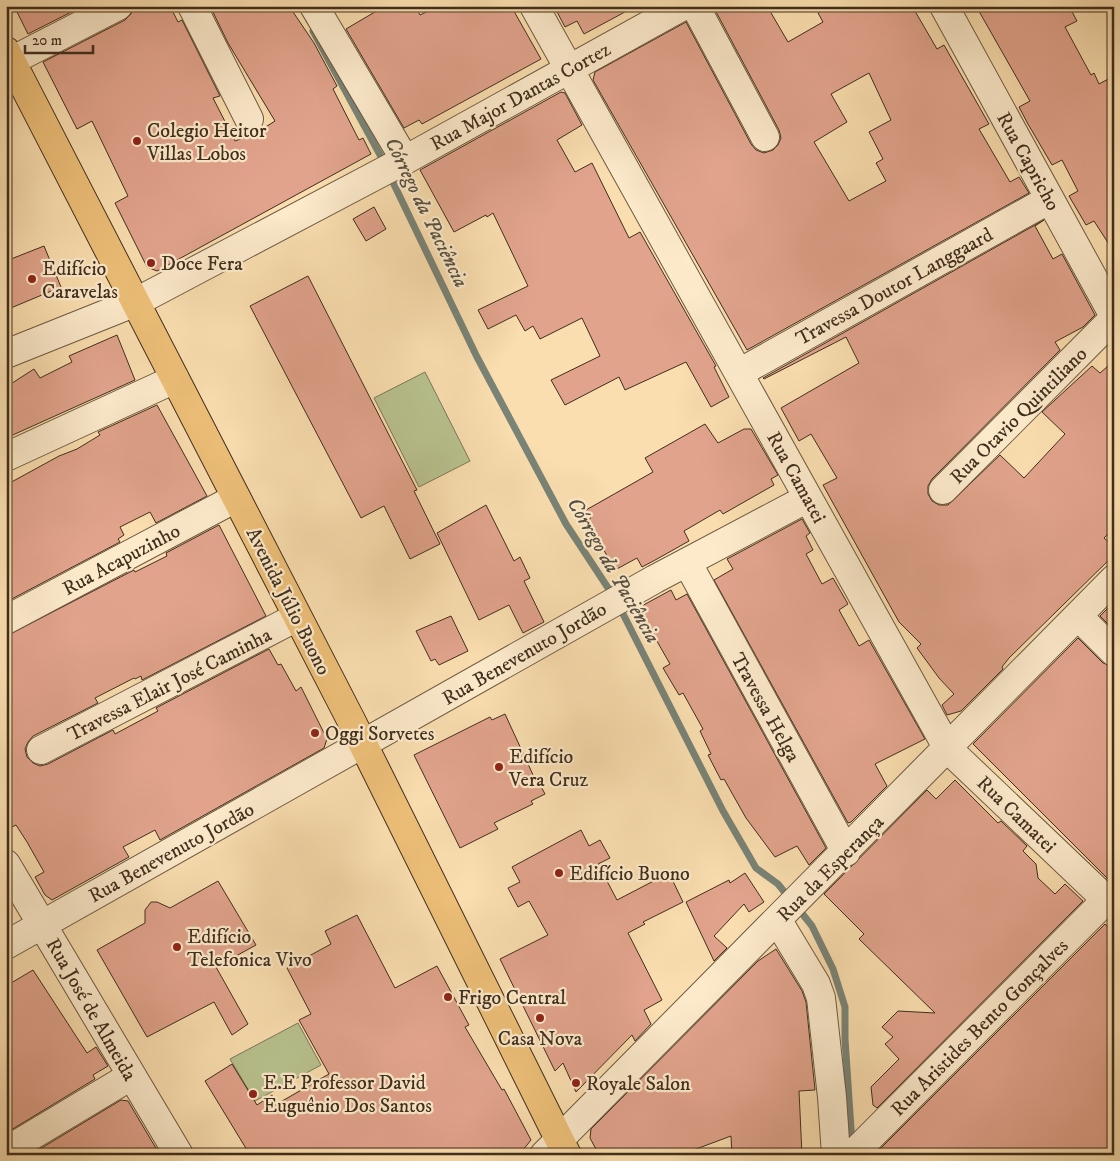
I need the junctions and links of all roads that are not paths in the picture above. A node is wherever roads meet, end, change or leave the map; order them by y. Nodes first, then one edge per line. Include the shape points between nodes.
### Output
1 (118, 6) edge
2 (192, 6) edge
3 (314, 6) edge
4 (534, 6) edge
5 (683, 6) edge
6 (695, 6) edge
7 (944, 6) edge
8 (9, 56) edge
9 (569, 69) junction
10 (249, 119) dead end
11 (765, 137) dead end
12 (403, 161) junction
13 (1050, 199) junction
14 (136, 302) junction
15 (1114, 317) edge
16 (6, 354) edge
17 (739, 373) junction
18 (175, 379) junction
19 (6, 457) edge
20 (943, 490) dead end
21 (236, 498) junction
22 (808, 498) junction
23 (687, 562) junction
24 (1114, 580) edge
25 (1078, 616) junction
26 (297, 617) junction
27 (6, 620) edge
28 (1114, 652) edge
29 (363, 745) junction
30 (948, 749) junction
31 (41, 750) dead end
32 (846, 852) junction
33 (6, 864) edge
34 (1110, 903) edge
35 (779, 920) junction
36 (42, 924) junction
37 (6, 945) edge
38 (131, 1076) junction
39 (859, 1148) edge
40 (557, 1150) edge
41 (6, 1151) edge
42 (179, 1155) edge
43 (836, 1155) edge

1 - 8 street
2 - 10 street
3 - 12 street
4 - 9 street, Rua Camatei
5 - 9 street, Rua Major Dantas Cortez
6 - 11 street
7 - 13 street, Rua Capricho
8 - 14 main road, Avenida Júlio Buono
9 - 12 street, Rua Major Dantas Cortez
9 - 17 street, Rua Camatei
12 - 14 street, Rua Major Dantas Cortez
13 - 15 street, Rua Capricho
13 - 17 street, Travessa Doutor Langgaard
14 - 16 street, Rua Major Dantas Cortez
14 - 18 main road, Avenida Júlio Buono
15 - 20 street, Rua Otavio Quintiliano
17 - 22 street, Rua Camatei
18 - 19 street
18 - 21 main road, Avenida Júlio Buono
21 - 26 main road, Avenida Júlio Buono
21 - 27 street, Rua Acapuzinho
22 - 23 street, Rua Benevenuto Jordão
22 - 30 street, Rua Camatei
23 - 29 street, Rua Benevenuto Jordão
23 - 32 street, Travessa Helga
24 - 25 street, Rua da Esperança
25 - 28 street
25 - 30 street, Rua da Esperança
26 - 29 main road, Avenida Júlio Buono
26 - 31 street, Travessa Elair José Caminha
29 - 36 street, Rua Benevenuto Jordão
29 - 40 main road, Avenida Júlio Buono
30 - 32 street, Rua da Esperança
30 - 34 street, Rua Camatei
32 - 35 street, Rua da Esperança
33 - 36 street, Rua José de Almeida
34 - 39 street, Rua Aristides Bento Gonçalves
35 - 40 street, Rua da Esperança
35 - 43 street via 821,998
36 - 37 street, Rua Benevenuto Jordão
36 - 38 street, Rua José de Almeida
38 - 41 street
38 - 42 street, Rua José de Almeida

